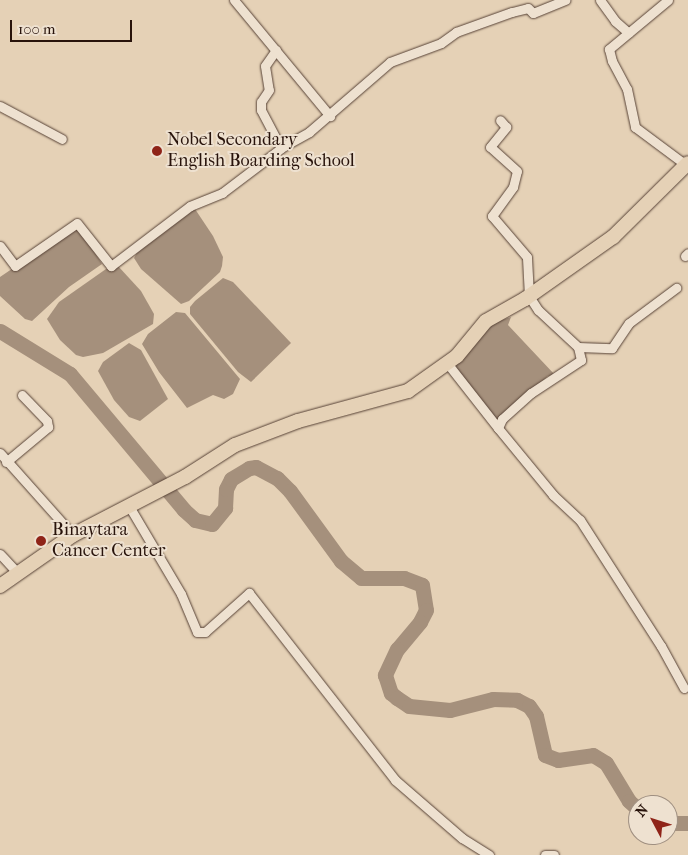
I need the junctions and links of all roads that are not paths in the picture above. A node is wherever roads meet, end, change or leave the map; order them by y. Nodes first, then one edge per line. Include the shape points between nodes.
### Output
1 (234, 0) edge
2 (566, 0) edge
3 (600, 0) edge
4 (668, 0) edge
5 (629, 33) junction
6 (276, 50) junction
7 (0, 106) edge
8 (330, 116) junction
9 (500, 120) dead end
10 (62, 139) dead end
11 (280, 148) junction
12 (687, 164) edge
13 (0, 246) edge
14 (676, 288) dead end
15 (529, 296) junction
16 (578, 347) junction
17 (447, 363) junction
18 (22, 395) dead end
19 (498, 428) junction
20 (0, 453) edge
21 (6, 462) junction
22 (129, 506) junction
23 (73, 535) junction
24 (0, 554) edge
25 (16, 571) junction
26 (0, 586) edge
27 (684, 688) dead end
28 (489, 855) edge
29 (545, 855) edge
30 (554, 855) edge

1 - 6 street
2 - 8 street via 533,14 528,8 512,12 456,32 433,46 390,62
3 - 5 street via 615,21
4 - 5 street
5 - 12 street via 609,49 628,89 636,127
6 - 8 street
6 - 11 street via 265,66 269,90 261,102 261,110
7 - 10 street
8 - 11 street via 310,132
9 - 15 street via 506,128 490,148 517,171 512,187 492,216 527,256
11 - 13 street via 222,193 190,206 110,266 77,223 15,266
12 - 15 main road via 613,237
14 - 16 street via 629,323 612,348
15 - 16 street via 538,310
15 - 17 main road via 486,321
16 - 19 street via 581,360 531,393 502,420
17 - 19 street
17 - 22 main road via 408,391 298,421 235,445 185,478
18 - 21 street via 47,421 48,427
19 - 27 street via 553,494 580,520 661,646
20 - 21 street
21 - 23 street
22 - 23 main road
22 - 28 street via 181,594 197,632 205,632 248,593 395,780 462,838
23 - 25 main road
24 - 25 street
25 - 26 main road
29 - 30 street

